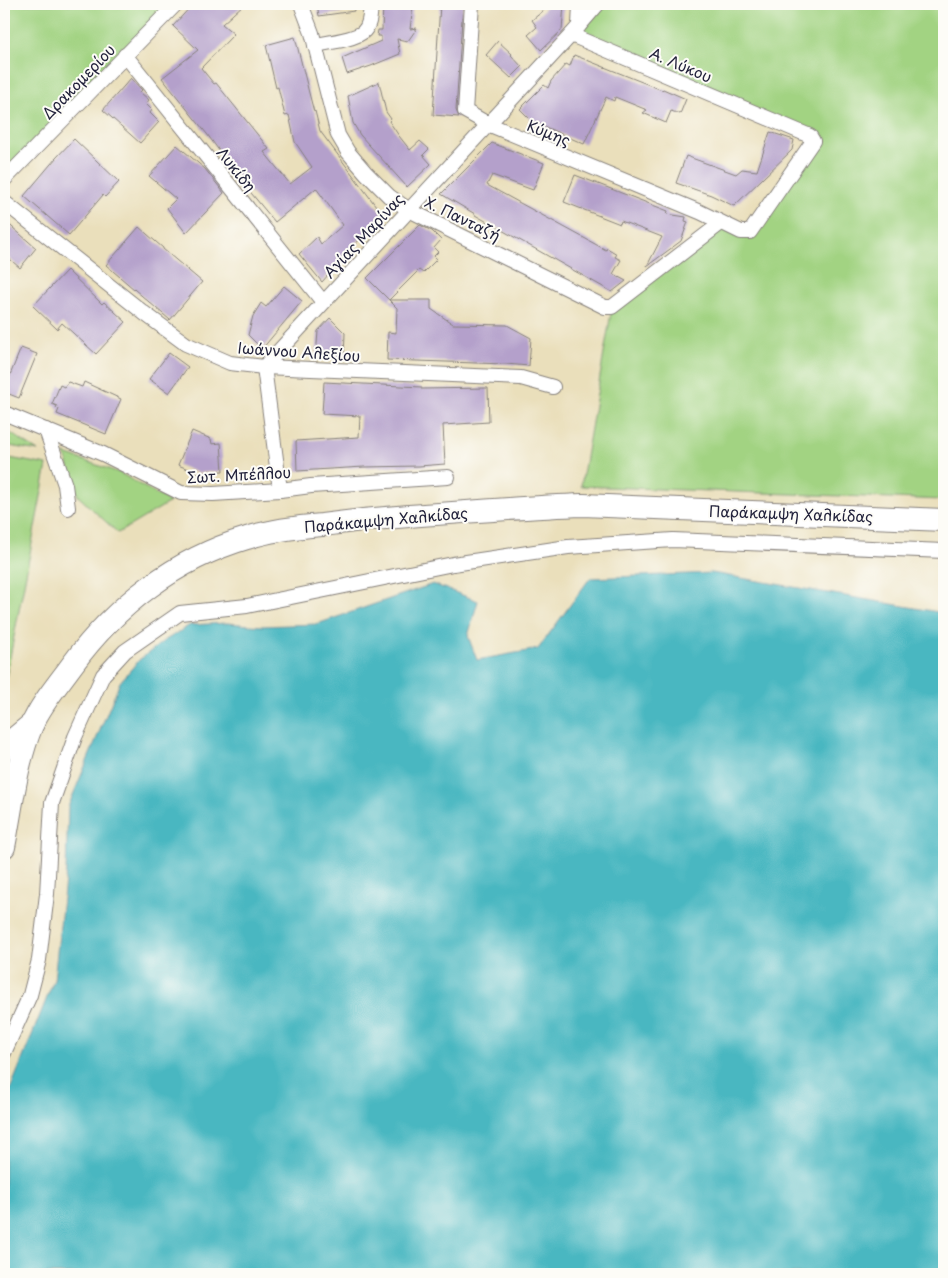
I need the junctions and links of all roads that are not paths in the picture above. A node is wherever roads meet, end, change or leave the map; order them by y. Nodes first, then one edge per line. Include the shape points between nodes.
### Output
1 (176, 4) edge
2 (301, 4) edge
3 (371, 4) edge
4 (472, 4) edge
5 (580, 4) edge
6 (598, 4) edge
7 (575, 30) junction
8 (315, 45) junction
9 (125, 55) junction
10 (488, 124) junction
11 (810, 136) joint
12 (4, 180) edge
13 (4, 202) edge
14 (409, 210) junction
15 (721, 223) junction
16 (323, 302) junction
17 (264, 367) junction
18 (554, 387) dead end
19 (4, 413) edge
20 (46, 430) junction
21 (448, 477) dead end
22 (280, 490) junction
23 (68, 508) dead end
24 (944, 520) edge
25 (944, 551) edge
26 (33, 724) junction
27 (4, 747) edge
28 (4, 847) edge
29 (4, 1053) edge

1 - 9 street, Δρακομερίου
2 - 8 street, Χ. Πανταζή
3 - 8 street via 364,32
4 - 10 street, Κύμης via 465,111
5 - 7 street
6 - 7 street, Αγίας Μαρίνας
7 - 10 street, Αγίας Μαρίνας
7 - 11 street, Α. Λύκου
8 - 14 street, Χ. Πανταζή via 338,135 366,173
9 - 12 street, Δρακομερίου
9 - 16 street, Λυκίδη
10 - 14 street, Αγίας Μαρίνας
10 - 15 street, Κύμης
11 - 15 street, Κύμης via 813,140 750,232 741,232
13 - 17 street, Ιωάννου Αλεξίου via 186,344 230,363
14 - 15 street, Χ. Πανταζή via 605,307 612,307
14 - 16 street, Αγίας Μαρίνας
16 - 17 street, Αγίας Μαρίνας
17 - 18 street, Ιωάννου Αλεξίου via 521,378
17 - 22 street
19 - 20 street, Σωτ. Μπέλλου
20 - 22 street, Σωτ. Μπέλλου via 181,493
20 - 23 street via 65,485
21 - 22 street, Σωτ. Μπέλλου
24 - 26 main road, Παράκαμψη Χαλκίδας via 583,505 366,519 248,537 184,563 134,599 80,654
25 - 29 street via 673,540 568,546 453,564 247,606 180,613 125,651 104,675 75,737 52,803 40,960 30,995
26 - 27 main road
26 - 28 main road, Παράκαμψη Χαλκίδας via 17,774

